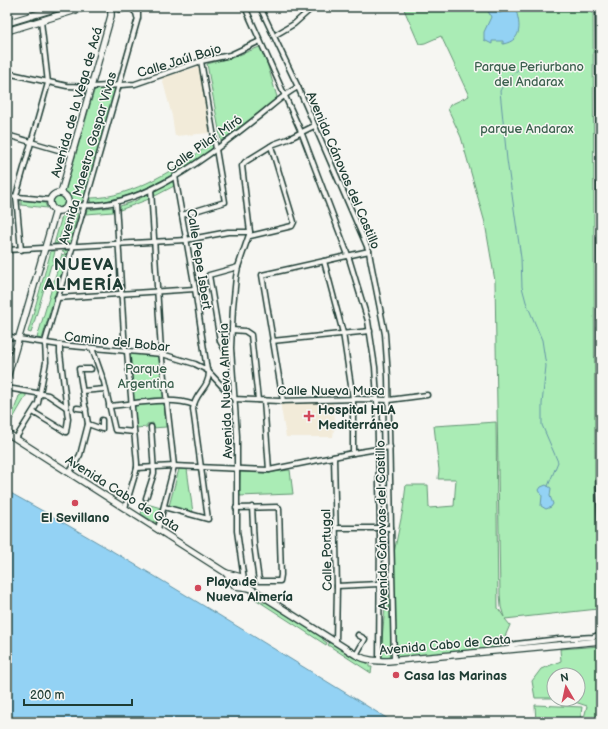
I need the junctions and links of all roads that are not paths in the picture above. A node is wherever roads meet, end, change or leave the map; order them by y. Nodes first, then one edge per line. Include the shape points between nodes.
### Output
1 (60, 7) edge
2 (86, 7) edge
3 (112, 7) edge
4 (129, 7) edge
5 (136, 7) edge
6 (245, 7) edge
7 (260, 7) edge
8 (313, 7) edge
9 (598, 7) edge
10 (120, 9) junction
11 (39, 10) edge
12 (111, 16) junction
13 (137, 19) junction
14 (41, 21) junction
15 (7, 23) edge
16 (7, 31) edge
17 (277, 34) dead end
18 (260, 41) junction
19 (201, 61) junction
20 (7, 73) edge
21 (48, 83) junction
22 (118, 85) junction
23 (92, 87) junction
24 (298, 88) junction
25 (285, 94) junction
26 (314, 126) junction
27 (301, 132) junction
28 (7, 135) edge
29 (31, 142) junction
30 (271, 146) junction
31 (217, 149) junction
32 (72, 154) junction
33 (175, 176) junction
34 (151, 189) junction
35 (61, 193) junction
36 (7, 196) edge
37 (16, 196) junction
38 (50, 200) junction
39 (116, 203) junction
40 (67, 204) junction
41 (85, 206) junction
42 (56, 210) junction
43 (182, 215) junction
44 (250, 234) junction
45 (186, 240) junction
46 (154, 241) junction
47 (119, 244) junction
48 (73, 247) junction
49 (46, 248) junction
50 (7, 250) edge
51 (21, 250) junction
52 (369, 251) junction
53 (349, 256) junction
54 (324, 261) junction
55 (238, 267) junction
56 (195, 289) junction
57 (157, 291) junction
58 (122, 294) junction
59 (58, 298) junction
60 (232, 330) junction
61 (370, 331) junction
62 (343, 333) junction
63 (7, 336) edge
64 (19, 339) junction
65 (272, 340) junction
66 (45, 342) junction
67 (60, 345) junction
68 (92, 348) junction
69 (126, 352) junction
70 (162, 354) junction
71 (231, 354) junction
72 (92, 369) dead end
73 (208, 371) junction
74 (7, 378) edge
75 (7, 388) edge
76 (105, 389) junction
77 (83, 391) junction
78 (40, 393) junction
79 (428, 395) dead end
80 (234, 399) junction
81 (353, 399) junction
82 (376, 399) junction
83 (258, 400) junction
84 (264, 400) junction
85 (283, 400) junction
86 (389, 400) junction
87 (167, 401) junction
88 (132, 404) junction
89 (194, 405) junction
90 (109, 406) junction
91 (66, 407) junction
92 (77, 408) dead end
93 (86, 409) junction
94 (33, 412) junction
95 (102, 420) dead end
96 (88, 424) junction
97 (151, 427) dead end
98 (134, 432) junction
99 (7, 433) edge
100 (16, 438) junction
101 (390, 447) junction
102 (377, 448) junction
103 (353, 453) junction
104 (334, 457) junction
105 (174, 466) junction
106 (154, 467) junction
107 (201, 467) junction
108 (137, 468) junction
109 (237, 470) junction
110 (269, 470) junction
111 (70, 472) junction
112 (146, 498) dead end
113 (164, 507) junction
114 (252, 507) junction
115 (125, 508) junction
116 (236, 508) junction
117 (336, 528) junction
118 (380, 528) junction
119 (390, 528) junction
120 (158, 529) junction
121 (601, 537) edge
122 (241, 567) junction
123 (226, 573) junction
124 (236, 576) junction
125 (231, 581) junction
126 (243, 583) junction
127 (379, 584) junction
128 (337, 586) junction
129 (601, 630) edge
130 (358, 635) dead end
131 (601, 641) edge
132 (336, 642) junction
133 (510, 649) junction
134 (356, 655) junction
135 (394, 660) junction
136 (378, 661) junction

1 - 11 main road
2 - 14 main road
3 - 10 main road
3 - 12 main road, Avenida de la Vega de Acá
4 - 10 main road
4 - 13 street via 136,13
5 - 13 street, Avenida Maestro Gaspar Vivas via 139,15
6 - 18 street, Avenida Cánovas del Castillo
7 - 24 street, Avenida Cánovas del Castillo
8 - 17 street via 294,24
9 - 121 street
10 - 12 main road, Avenida de la Vega de Acá
11 - 15 main road
12 - 23 main road, Avenida de la Vega de Acá
13 - 22 street, Avenida Maestro Gaspar Vivas
14 - 16 main road
14 - 21 street
18 - 19 street, Calle Jaúl Bajo via 230,55
18 - 25 street, Avenida Cánovas del Castillo
19 - 22 street, Calle Jaúl Bajo via 135,84
19 - 31 street
20 - 21 street, Calle Jaúl Bajo
21 - 23 street, Calle Jaúl Bajo
21 - 29 street
22 - 23 street, Calle Jaúl Bajo
22 - 41 street, Avenida Maestro Gaspar Vivas
23 - 32 main road, Avenida de la Vega de Acá
24 - 25 street, Calle Pilar Miró
24 - 26 street, Avenida Cánovas del Castillo
25 - 27 street, Avenida Cánovas del Castillo
25 - 31 street, Calle Pilar Miró
26 - 27 street, Avenida Nueva Almería
26 - 52 street, Avenida Cánovas del Castillo
27 - 30 street, Avenida Nueva Almería
27 - 53 street, Avenida Cánovas del Castillo
28 - 29 street
29 - 32 street
29 - 37 street
30 - 44 street, Avenida Nueva Almería via 242,166
30 - 44 street via 294,222 292,226
31 - 33 street, Calle Pilar Miró
31 - 43 street via 225,202
32 - 35 main road, Avenida de la Vega de Acá
33 - 34 street, Calle Pilar Miró
33 - 43 street, Calle Pepe Isbert
34 - 39 street, Calle Pilar Miró
34 - 46 street
35 - 38 main road via 54,195
35 - 40 main road via 67,198
36 - 37 street
37 - 38 street
37 - 51 street
38 - 42 main road
39 - 41 street, Calle Pilar Miró
39 - 47 street
40 - 41 street, Calle Pilar Miró
40 - 42 main road via 62,210
41 - 48 street, Avenida Maestro Gaspar Vivas
42 - 49 main road
43 - 45 street, Calle Pepe Isbert
44 - 45 street via 228,232
44 - 55 street, Avenida Nueva Almería
45 - 46 street
45 - 56 street, Calle Pepe Isbert
46 - 47 street
46 - 57 street
47 - 48 street
47 - 58 street
48 - 49 street
48 - 59 street, Avenida Maestro Gaspar Vivas
49 - 51 street
49 - 64 main road
50 - 51 street
52 - 53 street
52 - 86 street, Avenida Cánovas del Castillo via 385,334
53 - 54 street
53 - 61 street, Avenida Cánovas del Castillo
54 - 62 street
54 - 65 street via 262,276
55 - 60 street, Avenida Nueva Almería
55 - 71 street via 209,276 220,341
56 - 57 street
56 - 73 street, Calle Pepe Isbert
57 - 58 street
57 - 70 street
58 - 59 street
58 - 69 street
59 - 66 street, Avenida Maestro Gaspar Vivas
60 - 71 street, Avenida Nueva Almería
60 - 83 street via 245,331 251,335
61 - 62 street
61 - 82 street, Avenida Cánovas del Castillo
62 - 65 street
62 - 81 street
63 - 64 street, Camino del Bobar
64 - 66 street, Camino del Bobar
64 - 74 main road
65 - 85 street
66 - 67 street, Camino del Bobar
66 - 78 street, Avenida Maestro Gaspar Vivas via 46,362
67 - 68 street, Camino del Bobar
67 - 91 street
68 - 69 street, Camino del Bobar
68 - 76 street
69 - 70 street, Camino del Bobar
69 - 88 street
70 - 73 street, Camino del Bobar
70 - 87 street
71 - 80 street, Avenida Nueva Almería
72 - 77 street via 79,369
73 - 80 street, Camino del Bobar
73 - 89 street via 208,382 198,394
75 - 78 street
76 - 77 street
76 - 90 street
77 - 93 street
78 - 91 street via 48,395
78 - 94 street, Avenida Maestro Gaspar Vivas
79 - 86 street, Calle Nueva Musa
80 - 83 street, Calle Nueva Musa
80 - 109 street, Avenida Nueva Almería
81 - 82 street, Calle Nueva Musa
81 - 85 street, Calle Nueva Musa
81 - 103 street
82 - 86 street, Calle Nueva Musa
82 - 102 street, Avenida Cánovas del Castillo
83 - 84 street, Calle Nueva Musa
84 - 85 street, Calle Nueva Musa
84 - 110 street
86 - 101 street, Avenida Cánovas del Castillo
87 - 88 street
87 - 89 street
87 - 105 street
88 - 90 street
88 - 98 street
89 - 107 street
90 - 98 street via 115,430
91 - 94 street via 66,432
92 - 93 street
93 - 96 street
94 - 100 street, Avenida Maestro Gaspar Vivas
95 - 96 street via 102,429
96 - 111 street via 80,455
97 - 106 street
98 - 108 street
99 - 100 main road, Avenida Cabo de Gata
100 - 111 main road, Avenida Cabo de Gata
101 - 102 street
101 - 119 street, Avenida Cánovas del Castillo
102 - 103 street
102 - 118 street, Avenida Cánovas del Castillo
103 - 104 street
104 - 110 street
104 - 117 street, Calle Portugal
105 - 106 street
105 - 107 street
105 - 113 street
106 - 108 street
106 - 112 street
107 - 109 street
107 - 113 street via 208,519
108 - 115 street
109 - 110 street
109 - 116 street, Avenida Nueva Almería
111 - 115 main road, Avenida Cabo de Gata
113 - 120 street
114 - 114 street via 259,581 280,581 279,508
114 - 116 street
115 - 120 main road, Avenida Cabo de Gata
116 - 122 street, Avenida Nueva Almería
117 - 118 street
117 - 128 street, Calle Portugal
118 - 119 street
118 - 127 street, Avenida Cánovas del Castillo
119 - 135 street, Avenida Cánovas del Castillo
120 - 123 main road, Avenida Cabo de Gata
122 - 124 street, Avenida Nueva Almería
122 - 126 street, Avenida Nueva Almería
123 - 124 main road, Avenida Cabo de Gata
123 - 125 main road, Avenida Cabo de Gata
124 - 125 main road via 232,577
124 - 126 main road via 241,577
125 - 126 main road via 235,586
126 - 132 main road, Avenida Cabo de Gata
127 - 128 street
127 - 136 street, Avenida Cánovas del Castillo
128 - 132 street, Calle Portugal
129 - 133 street via 593,637 516,644
130 - 134 street via 365,639
131 - 133 main road, Avenida Cabo de Gata
132 - 134 main road, Avenida Cabo de Gata
133 - 135 main road, Avenida Cabo de Gata
134 - 136 main road, Avenida Cabo de Gata via 369,661
135 - 136 main road, Avenida Cabo de Gata

